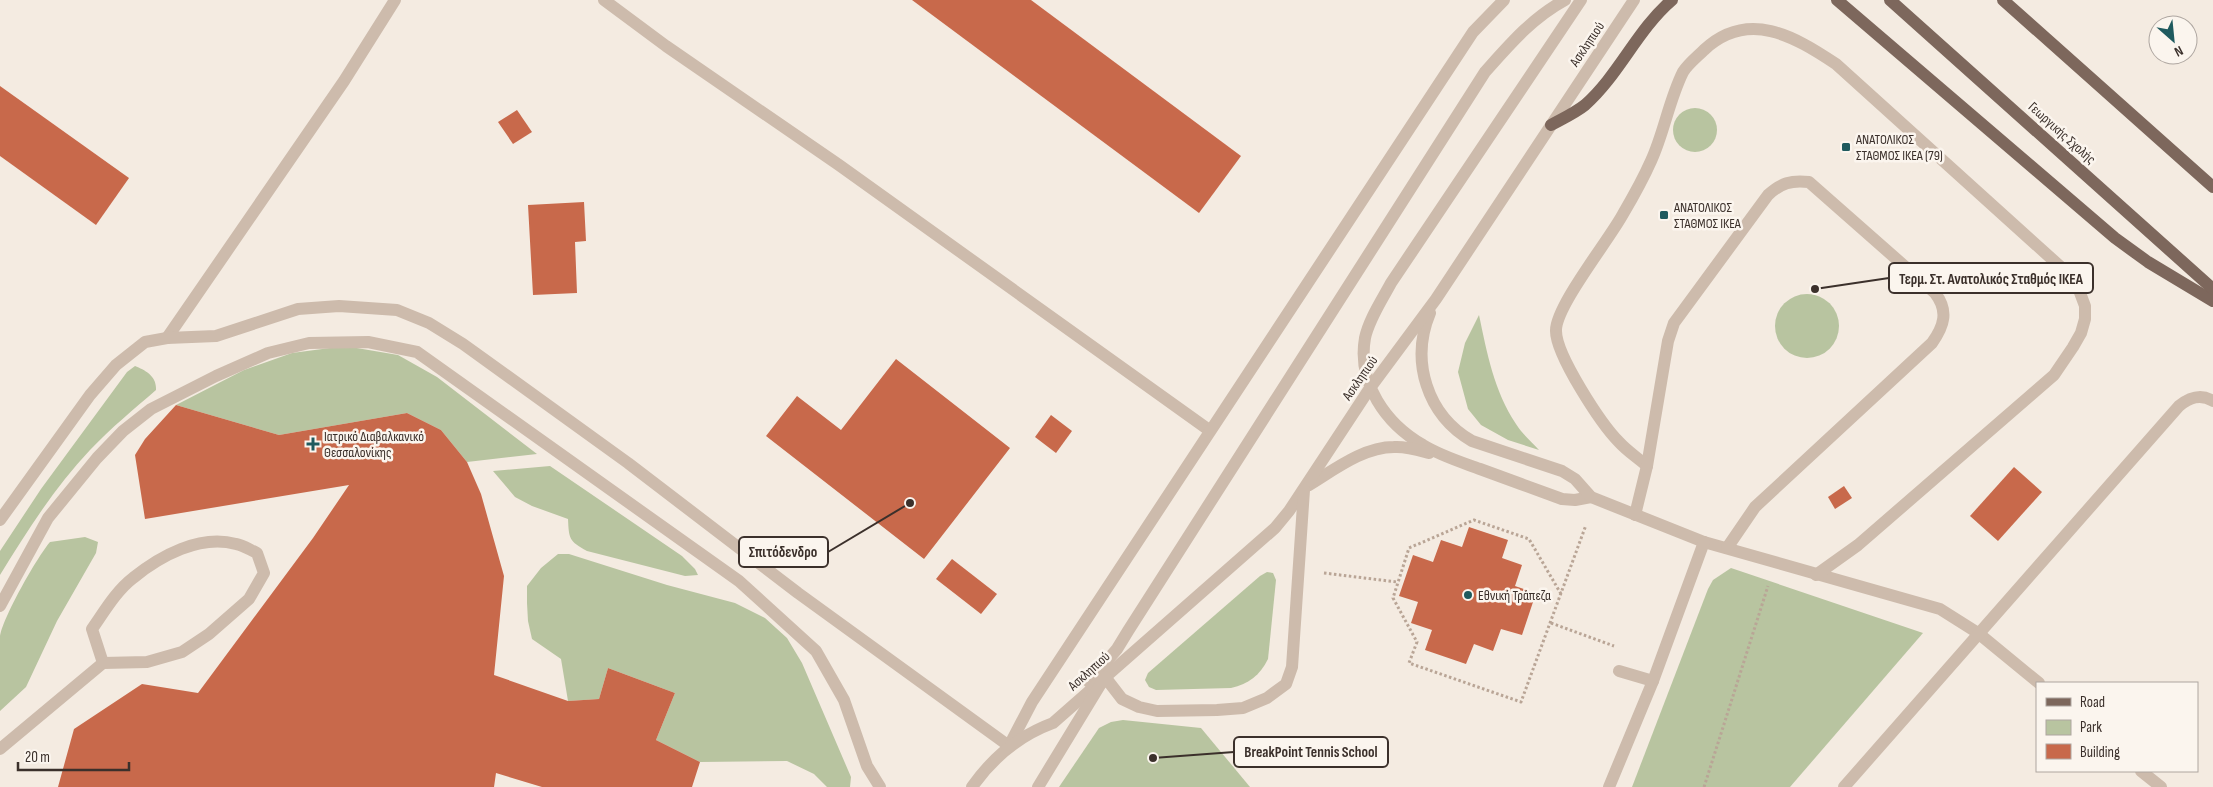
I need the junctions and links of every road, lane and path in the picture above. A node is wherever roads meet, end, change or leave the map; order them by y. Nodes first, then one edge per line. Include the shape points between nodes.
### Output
1 (395, 0) edge
2 (604, 0) edge
3 (1504, 0) edge
4 (1565, 0) edge
5 (1581, 0) edge
6 (1634, 0) edge
7 (1672, 0) edge
8 (1837, 0) edge
9 (1890, 0) edge
10 (2003, 0) edge
11 (1551, 124) junction
12 (2213, 187) edge
13 (2213, 289) edge
14 (1436, 299) junction
15 (2213, 301) edge
16 (167, 338) junction
17 (1370, 388) junction
18 (2213, 401) edge
19 (1209, 430) junction
20 (1444, 456) junction
21 (1647, 466) junction
22 (1304, 488) junction
23 (1591, 497) junction
24 (1636, 515) junction
25 (1589, 518) dead end
26 (0, 520) edge
27 (1704, 542) junction
28 (1728, 548) junction
29 (1777, 562) junction
30 (1324, 573) dead end
31 (1816, 575) junction
32 (1397, 582) junction
33 (1561, 594) junction
34 (0, 606) edge
35 (1551, 623) junction
36 (1978, 633) junction
37 (1621, 648) dead end
38 (103, 663) junction
39 (1619, 671) dead end
40 (1105, 677) junction
41 (1653, 681) junction
42 (2038, 682) edge
43 (1052, 723) junction
44 (1009, 746) junction
45 (0, 748) edge
46 (2142, 772) edge
47 (880, 787) edge
48 (972, 787) edge
49 (1038, 787) edge
50 (1609, 787) edge
51 (1704, 787) edge
52 (1844, 787) edge
53 (2161, 787) edge

1 - 16 street via 344,81
2 - 19 street
3 - 19 street via 1472,32
4 - 43 street, Ασκληπιού via 1546,11 1516,37 1485,72 1116,649
5 - 17 street via 1384,296 1366,338 1364,353
6 - 11 street, Ασκληπιού
7 - 11 main road via 1583,106
8 - 15 main road via 2115,238
9 - 13 main road, Γεωργικής Σχολής
10 - 12 main road
11 - 14 street, Ασκληπιού
14 - 17 street, Ασκληπιού
14 - 23 street via 1426,322 1421,353 1424,380 1440,413 1460,434 1472,441 1562,471 1575,479
16 - 26 street via 145,342 116,365 90,395
16 - 44 street via 216,336 298,309 339,306 397,310 429,323 628,463 798,593
17 - 20 street via 1380,406 1398,425 1414,439
17 - 22 street, Ασκληπιού
18 - 36 street via 2198,397 2179,406
19 - 44 street via 1032,702
20 - 22 street via 1405,448 1384,448 1346,462
20 - 23 street via 1562,499
21 - 24 street
21 - 28 street via 1668,341 1674,323 1775,188 1794,181 1808,182 1935,293 1944,314 1940,331 1932,343 1754,507
21 - 31 street via 1618,441 1570,370 1556,331 1561,310 1622,216 1652,161 1684,71 1709,45 1723,36 1758,28 1776,31 1807,44 1836,64 2063,269 2079,290 2085,306 2081,333 2054,375 1858,545
22 - 40 street, Ασκληπιού via 1275,528
22 - 40 street via 1292,667 1286,684 1267,698 1243,708 1157,710 1139,707 1122,699
23 - 24 street
24 - 27 street
25 - 33 path
27 - 28 street
27 - 41 street
28 - 29 street
29 - 31 street
29 - 51 path
30 - 32 path
31 - 36 street via 1940,609
32 - 33 path via 1409,548 1474,520 1529,539
32 - 35 path via 1392,598 1417,642 1409,663 1521,702
33 - 35 path
34 - 47 street via 48,518 97,458 123,431 151,409 268,353 309,343 368,342 417,352 739,581 816,651 844,700 867,766
35 - 37 path
36 - 42 street
36 - 52 street
38 - 38 street via 147,662 182,652 209,634 249,599 264,573 257,554 237,544 218,541 196,544 164,556 131,578 92,630
38 - 45 street
39 - 41 street
40 - 43 street, Ασκληπιού
40 - 49 street
41 - 50 street
43 - 44 street, Ασκληπιού
44 - 48 street, Ασκληπιού
46 - 53 street

